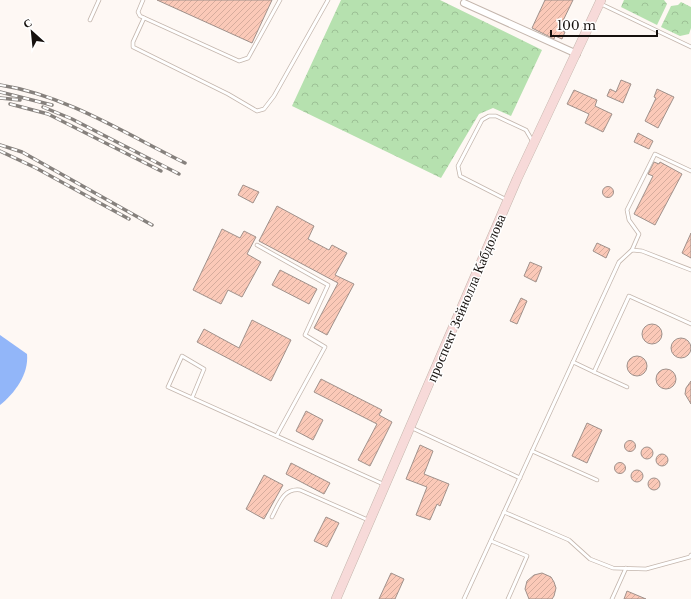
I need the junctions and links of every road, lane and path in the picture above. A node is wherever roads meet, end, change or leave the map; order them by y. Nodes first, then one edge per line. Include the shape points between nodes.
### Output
1 (99, 0) edge
2 (143, 0) edge
3 (280, 0) edge
4 (328, 0) edge
5 (600, 2) edge
6 (464, 3) dead end
7 (144, 18) junction
8 (90, 20) dead end
9 (691, 47) edge
10 (577, 54) junction
11 (534, 144) junction
12 (691, 171) edge
13 (508, 201) junction
14 (257, 245) dead end
15 (632, 250) junction
16 (691, 270) edge
17 (691, 324) edge
18 (573, 362) junction
19 (594, 372) junction
20 (627, 387) dead end
21 (192, 398) junction
22 (411, 427) junction
23 (277, 435) junction
24 (532, 451) junction
25 (520, 478) junction
26 (597, 480) dead end
27 (386, 485) junction
28 (504, 512) junction
29 (272, 517) dead end
30 (371, 521) junction
31 (491, 541) junction
32 (691, 556) edge
33 (626, 568) junction
34 (336, 599) edge
35 (464, 599) edge
36 (508, 599) edge
37 (612, 599) edge

1 - 8 lane
2 - 7 lane via 138,12
3 - 7 lane via 248,58 239,61
4 - 7 lane via 274,96 264,109 257,111 134,47 133,42
5 - 9 lane
5 - 10 main road, проспект Зейнолла Кабдолова
6 - 10 street
10 - 11 main road, проспект Зейнолла Кабдолова
11 - 13 main road, проспект Зейнолла Кабдолова
11 - 13 lane via 526,130 496,116 489,116 482,120 458,166 460,176
12 - 15 lane via 655,154 627,210 629,220 639,234
13 - 22 main road, проспект Зейнолла Кабдолова
14 - 23 lane via 328,285 304,335 325,347
15 - 16 lane via 642,250
15 - 18 lane via 619,262
17 - 19 lane via 629,296
18 - 19 lane
18 - 24 lane
19 - 20 lane
21 - 21 lane via 168,387 182,356 204,369
21 - 23 lane
22 - 25 lane
22 - 27 main road, проспект Зейнолла Кабдолова
23 - 27 lane
24 - 25 lane
24 - 26 lane
25 - 28 lane
27 - 30 main road, проспект Зейнолла Кабдолова
28 - 31 lane
28 - 33 lane via 570,540 590,559 613,568
29 - 30 lane via 285,493 291,489 300,490
30 - 34 main road, проспект Зейнолла Кабдолова
31 - 35 lane
31 - 36 lane via 527,556
32 - 33 lane via 646,569
33 - 37 lane

